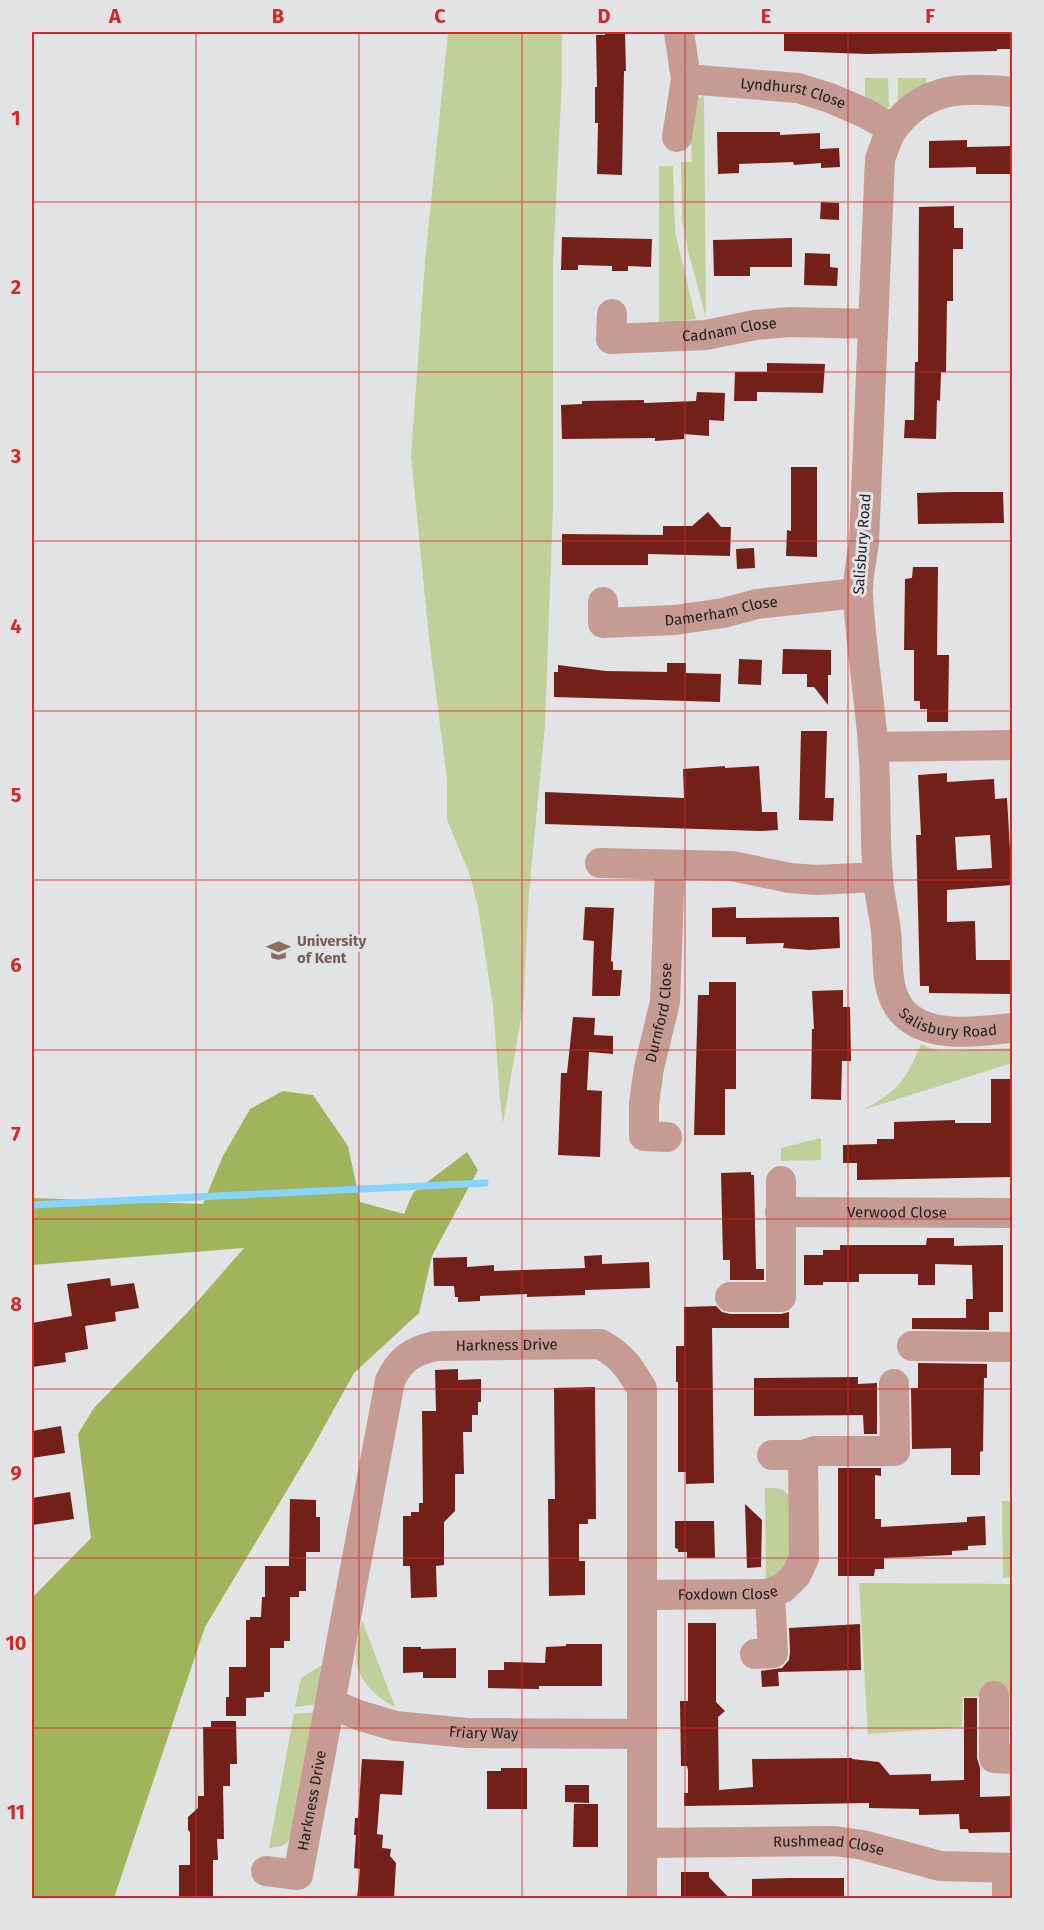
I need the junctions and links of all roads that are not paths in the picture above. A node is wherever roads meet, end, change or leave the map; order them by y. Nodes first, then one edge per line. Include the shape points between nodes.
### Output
1 (679, 32) edge
2 (686, 79) junction
3 (1012, 92) edge
4 (893, 129) junction
5 (678, 137) dead end
6 (612, 314) dead end
7 (873, 324) junction
8 (857, 593) junction
9 (603, 602) dead end
10 (1012, 745) edge
11 (873, 747) junction
12 (600, 863) dead end
13 (670, 865) junction
14 (878, 877) junction
15 (1012, 1028) edge
16 (667, 1137) dead end
17 (781, 1181) dead end
18 (1012, 1214) edge
19 (781, 1224) junction
20 (730, 1297) dead end
21 (912, 1346) dead end
22 (1012, 1347) edge
23 (894, 1384) dead end
24 (772, 1455) dead end
25 (803, 1455) junction
26 (771, 1594) junction
27 (642, 1595) junction
28 (754, 1654) dead end
29 (994, 1696) dead end
30 (330, 1703) junction
31 (642, 1734) junction
32 (1012, 1759) edge
33 (643, 1843) junction
34 (1010, 1868) edge
35 (267, 1871) dead end
36 (642, 1899) edge
37 (1007, 1899) edge

1 - 2 street
2 - 4 street, Lyndhurst Close via 798,88 865,113
2 - 5 street
3 - 4 street, Salisbury Road via 952,90 911,110
4 - 7 street, Salisbury Road via 880,159
6 - 7 street, Cadnam Close via 611,339 706,335 790,322
7 - 8 street, Salisbury Road via 864,542
8 - 9 street, Damerham Close via 633,623 603,623
8 - 11 street, Salisbury Road
10 - 11 street
11 - 14 street, Salisbury Road
12 - 13 street
13 - 14 street via 732,866 816,880
13 - 16 street, Durnford Close via 665,1002 644,1102 644,1136
14 - 15 street, Salisbury Road via 890,983 899,1008 919,1024 958,1033
17 - 19 street
18 - 19 street, Verwood Close
19 - 20 street via 781,1297
21 - 22 street
23 - 25 street via 895,1451 815,1451
24 - 25 street
25 - 26 street, Foxdown Close via 804,1558 796,1575
26 - 27 street, Foxdown Close
26 - 28 street via 773,1653
27 - 30 street, Harkness Drive via 642,1389 628,1365 600,1344 456,1345 421,1349 402,1360 390,1381
27 - 31 street, Harkness Drive
29 - 32 street via 994,1758
30 - 31 street, Friary Way via 395,1726 467,1733
30 - 35 street, Harkness Drive via 298,1875
31 - 33 street, Harkness Drive
33 - 34 street, Rushmead Close via 835,1841 940,1866
33 - 36 street, Harkness Drive
34 - 37 street

